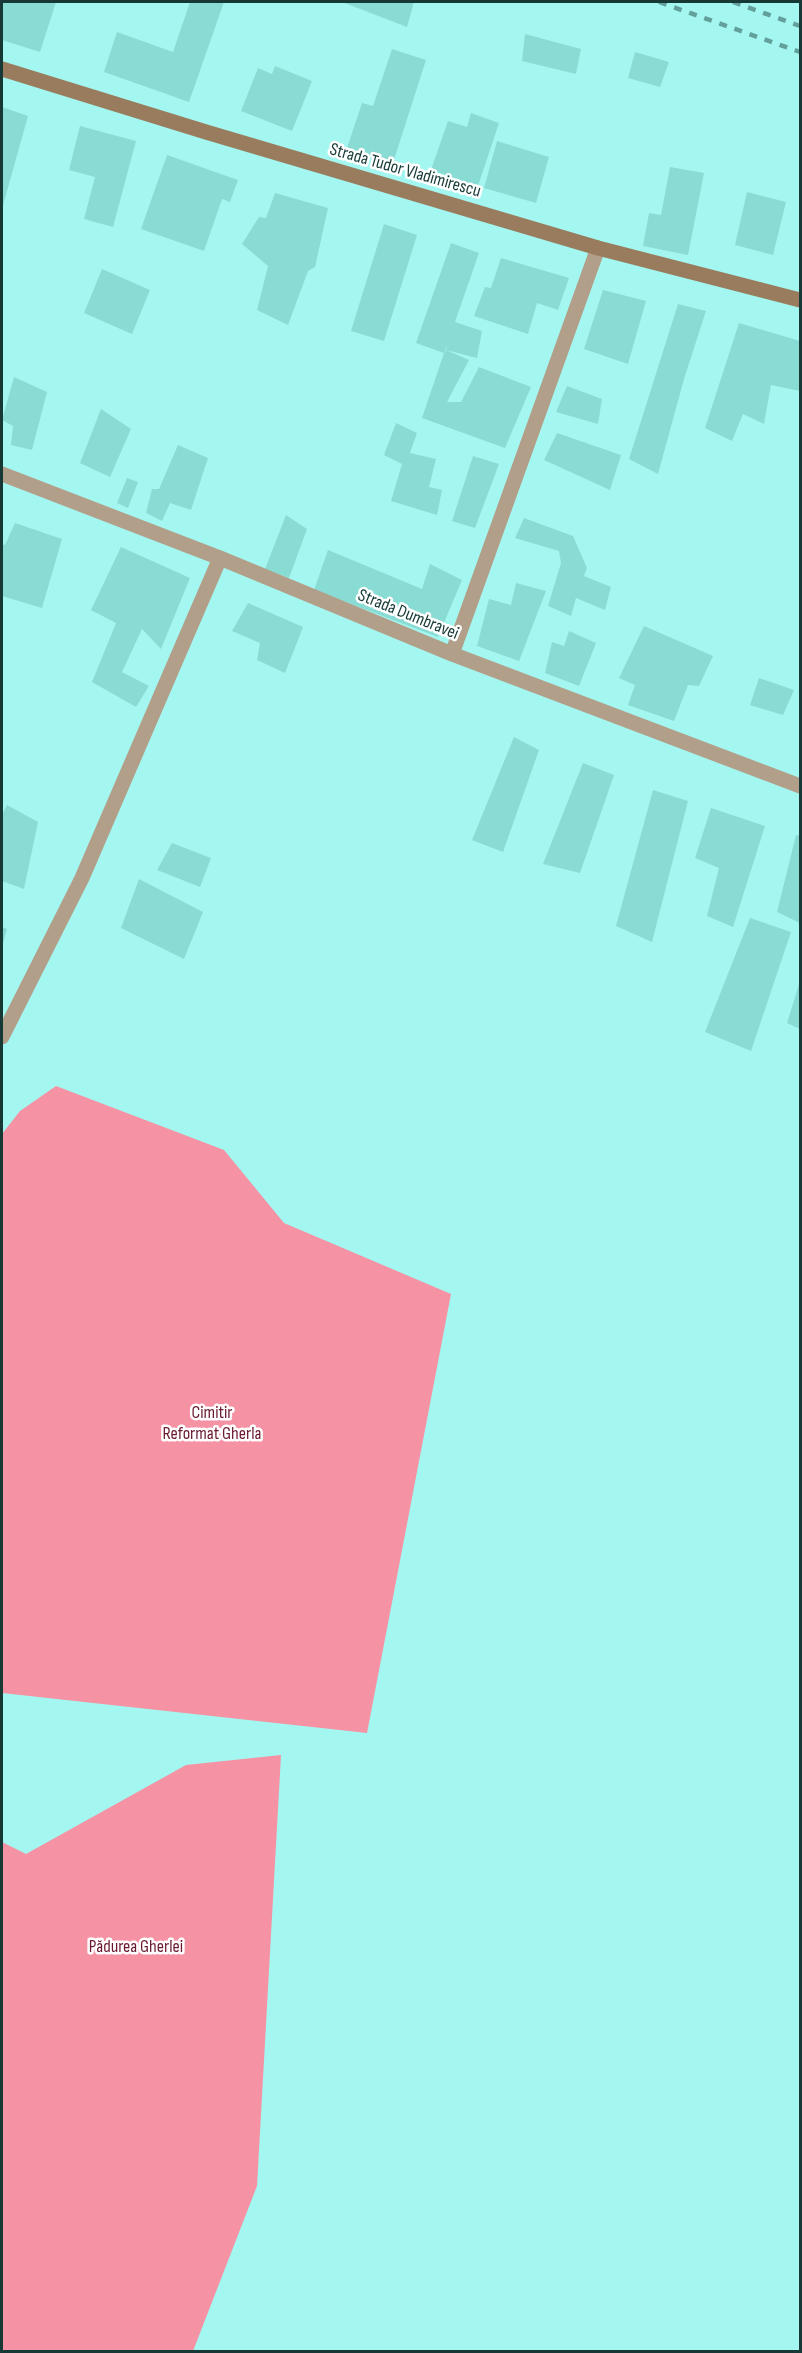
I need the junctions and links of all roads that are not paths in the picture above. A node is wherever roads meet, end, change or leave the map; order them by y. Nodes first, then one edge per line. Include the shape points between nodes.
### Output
1 (2, 69) edge
2 (598, 248) junction
3 (801, 300) edge
4 (2, 474) edge
5 (220, 558) junction
6 (452, 654) junction
7 (801, 786) edge
8 (2, 1037) edge

1 - 2 street, Strada Tudor Vladimirescu
2 - 3 street, Strada Tudor Vladimirescu
2 - 6 street
4 - 5 street, Strada Dumbravei
5 - 6 street, Strada Dumbravei
5 - 8 street via 82,878
6 - 7 street, Strada Dumbravei

